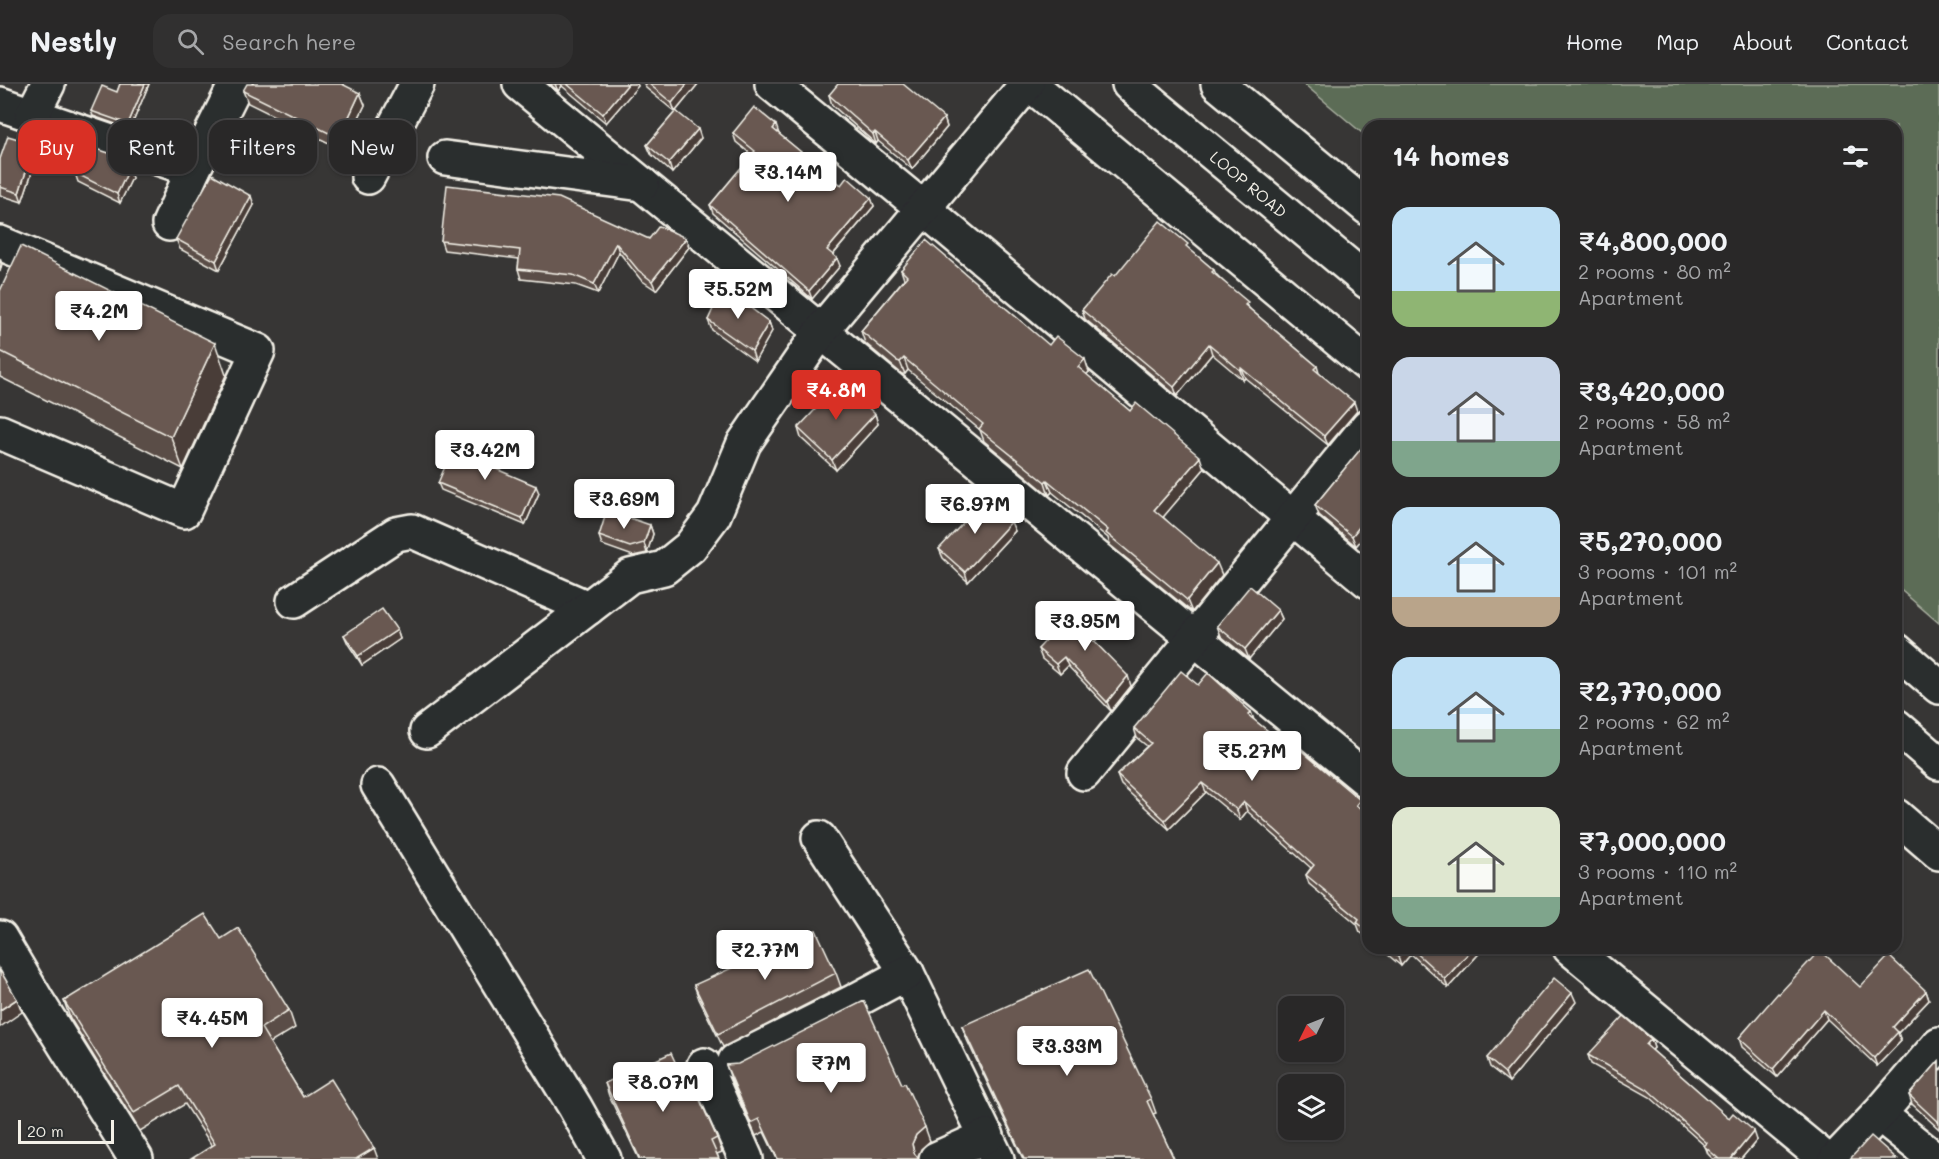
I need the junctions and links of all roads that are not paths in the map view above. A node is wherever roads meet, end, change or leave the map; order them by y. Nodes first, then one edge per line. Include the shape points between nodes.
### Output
1 (48, 84) edge
2 (236, 84) edge
3 (417, 84) edge
4 (520, 84) edge
5 (772, 84) edge
6 (1028, 84) edge
7 (1129, 84) edge
8 (1218, 84) edge
9 (0, 104) edge
10 (32, 115) junction
11 (108, 141) edge
12 (445, 158) dead end
13 (197, 162) edge
14 (191, 174) edge
15 (368, 177) dead end
16 (642, 184) junction
17 (1362, 203) edge
18 (923, 208) junction
19 (169, 224) dead end
20 (0, 243) edge
21 (1362, 277) edge
22 (821, 331) junction
23 (1362, 360) edge
24 (0, 432) edge
25 (1362, 433) edge
26 (1293, 519) junction
27 (1362, 576) edge
28 (294, 601) dead end
29 (588, 608) junction
30 (1194, 637) junction
31 (1902, 655) edge
32 (1939, 687) edge
33 (427, 731) dead end
34 (1902, 731) edge
35 (1939, 763) edge
36 (1084, 773) dead end
37 (1362, 776) edge
38 (378, 785) dead end
39 (1902, 821) edge
40 (819, 838) dead end
41 (1939, 854) edge
42 (0, 938) edge
43 (1577, 954) edge
44 (907, 973) junction
45 (1939, 1044) edge
46 (1879, 1114) junction
47 (992, 1147) edge
48 (136, 1159) edge
49 (604, 1159) edge
50 (746, 1159) edge
51 (936, 1159) edge
52 (1825, 1159) edge
53 (1836, 1159) edge
54 (1935, 1159) edge

1 - 10 street
2 - 13 street
3 - 15 street
4 - 16 street
5 - 18 street
6 - 18 street
6 - 23 street
7 - 21 street, LOOP ROAD
8 - 17 street
9 - 10 street
10 - 11 street
12 - 16 street
14 - 19 street
16 - 22 street
18 - 22 street
18 - 26 street
20 - 24 street via 258,351 184,511
22 - 29 street via 744,443 714,515 690,547 664,568 630,576
22 - 30 street
25 - 26 street
26 - 27 street
26 - 30 street
28 - 29 street via 396,534 412,531
29 - 33 street
30 - 36 street
30 - 37 street
31 - 32 street
34 - 35 street
38 - 49 street
39 - 41 street
40 - 44 street
42 - 48 street
43 - 52 street
44 - 47 street
44 - 50 street via 851,1004 720,1063
45 - 46 street
46 - 53 street
46 - 54 street
47 - 51 street

